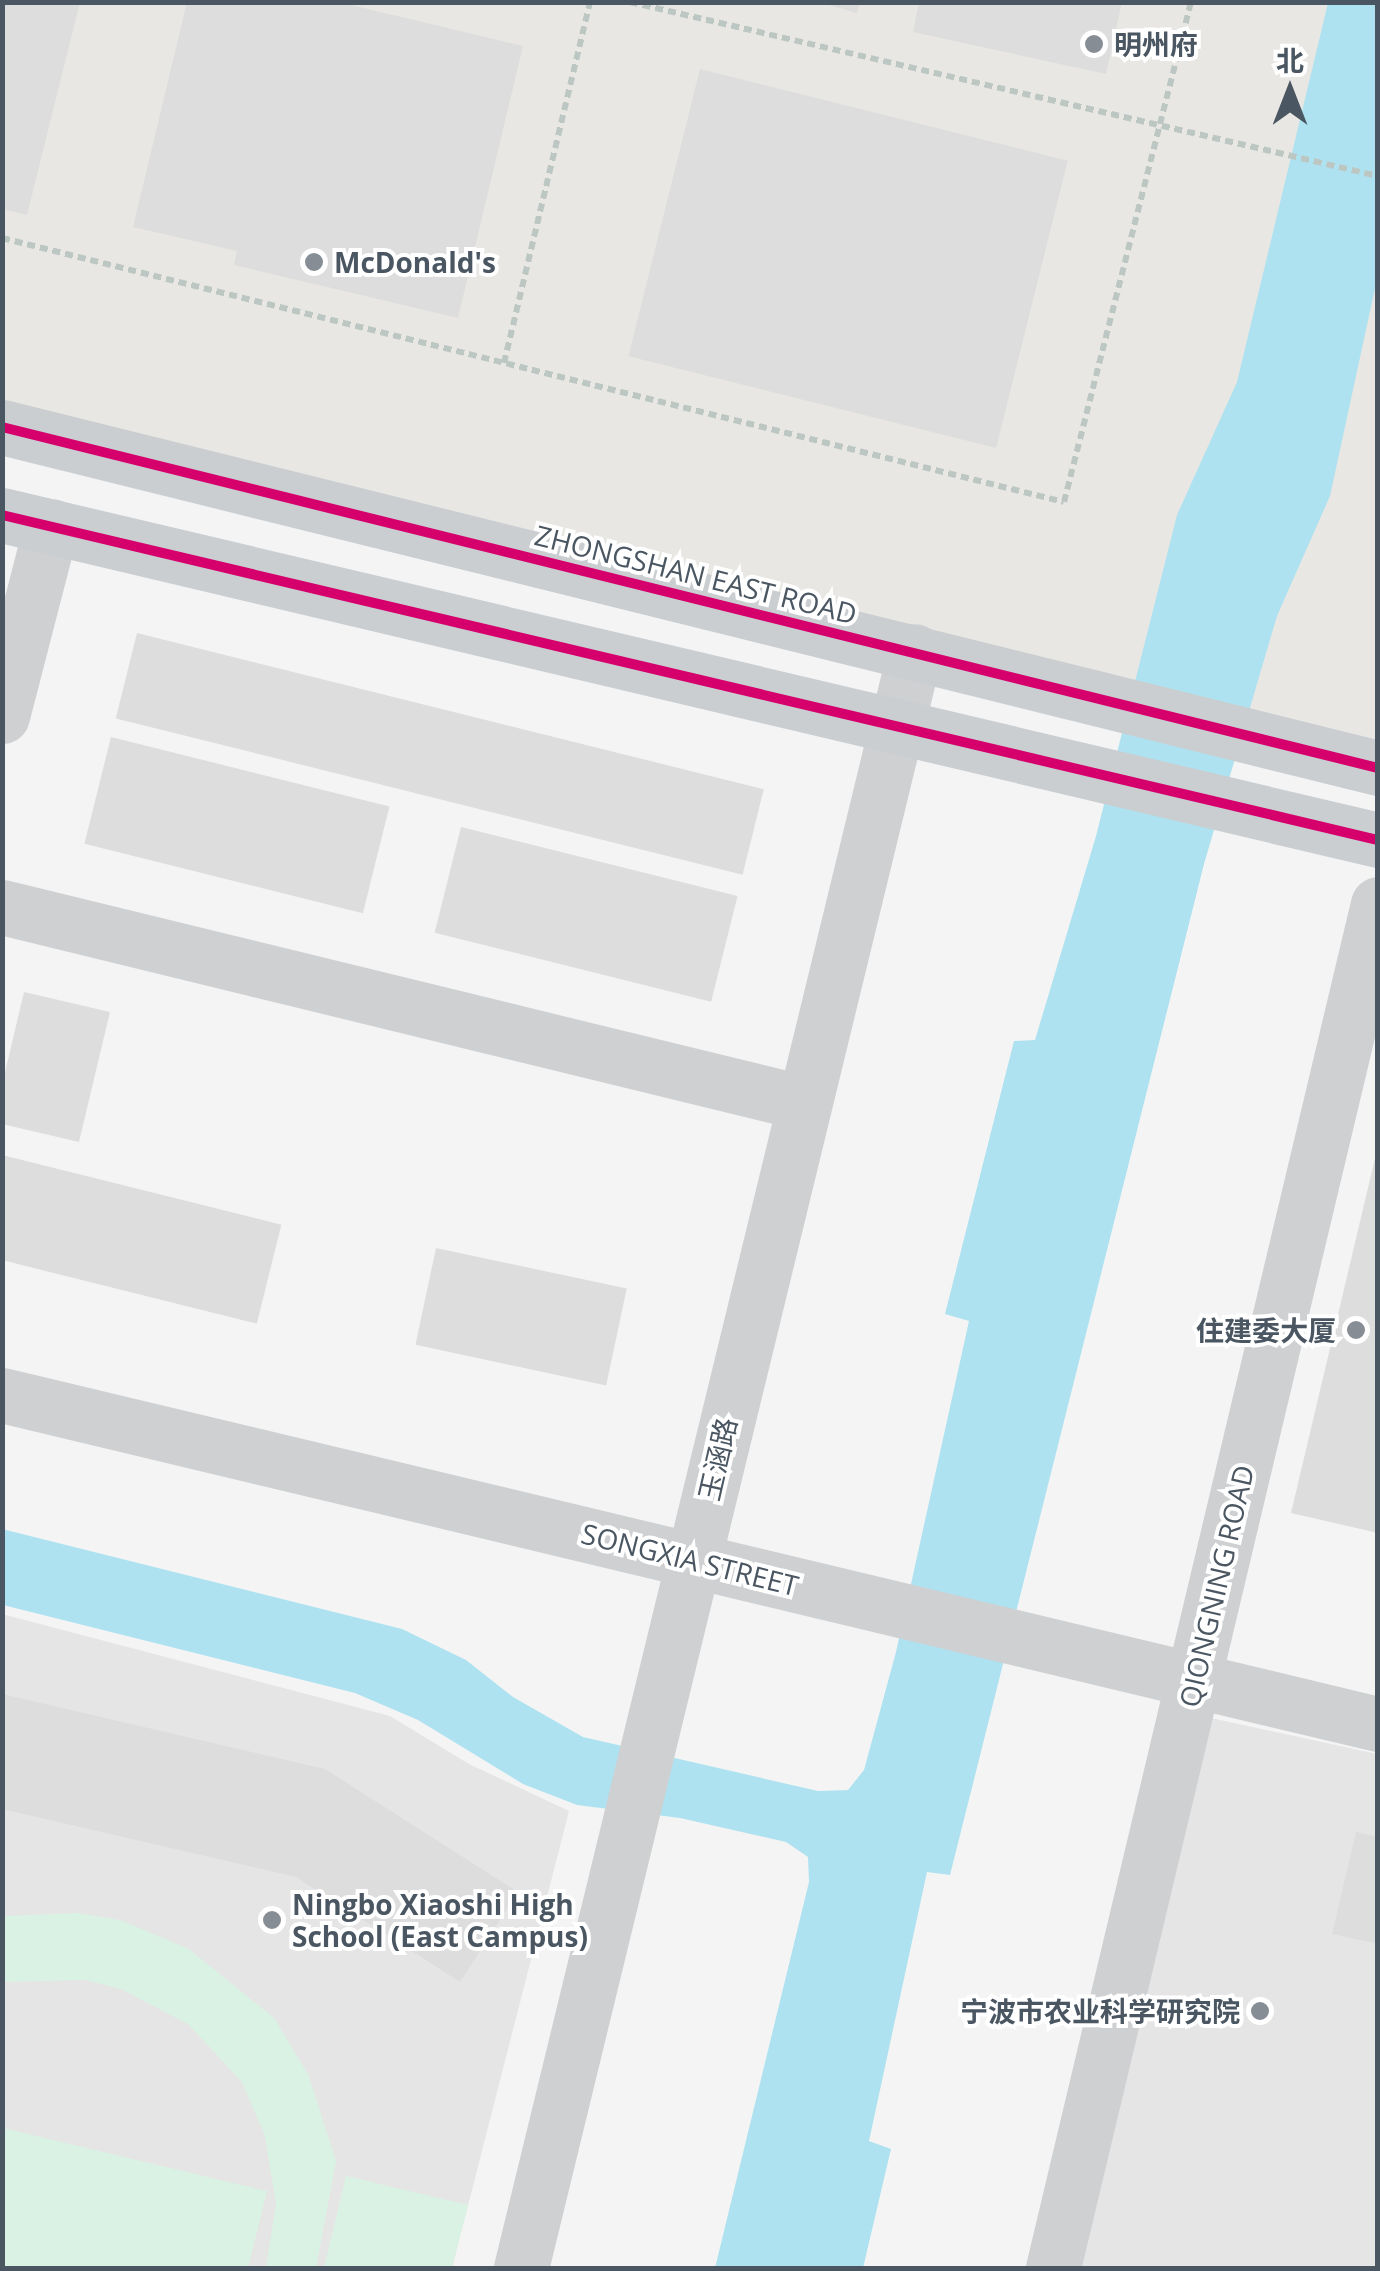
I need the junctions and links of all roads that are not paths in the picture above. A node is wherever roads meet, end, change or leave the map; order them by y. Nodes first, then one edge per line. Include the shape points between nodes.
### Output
1 (2, 427) edge
2 (27, 520) edge
3 (915, 651) junction
4 (2, 716) edge
5 (898, 724) junction
6 (1378, 768) edge
7 (1378, 840) edge
8 (1378, 904) edge
9 (2, 908) edge
10 (801, 1102) junction
11 (2, 1395) edge
12 (693, 1558) junction
13 (1193, 1683) junction
14 (1378, 1724) edge
15 (521, 2268) edge
16 (1052, 2268) edge

1 - 3 main road, ZHONGSHAN EAST ROAD
2 - 4 street
2 - 5 main road
3 - 5 street, 玉涵路
3 - 6 main road, ZHONGSHAN EAST ROAD
5 - 7 main road
5 - 10 street, 玉涵路
8 - 13 street, QIONGNING ROAD
9 - 10 street
10 - 12 street, 玉涵路
11 - 12 street, SONGXIA STREET
12 - 13 street, SONGXIA STREET
12 - 15 street, 玉涵路
13 - 14 street, SONGXIA STREET
13 - 16 street, QIONGNING ROAD

